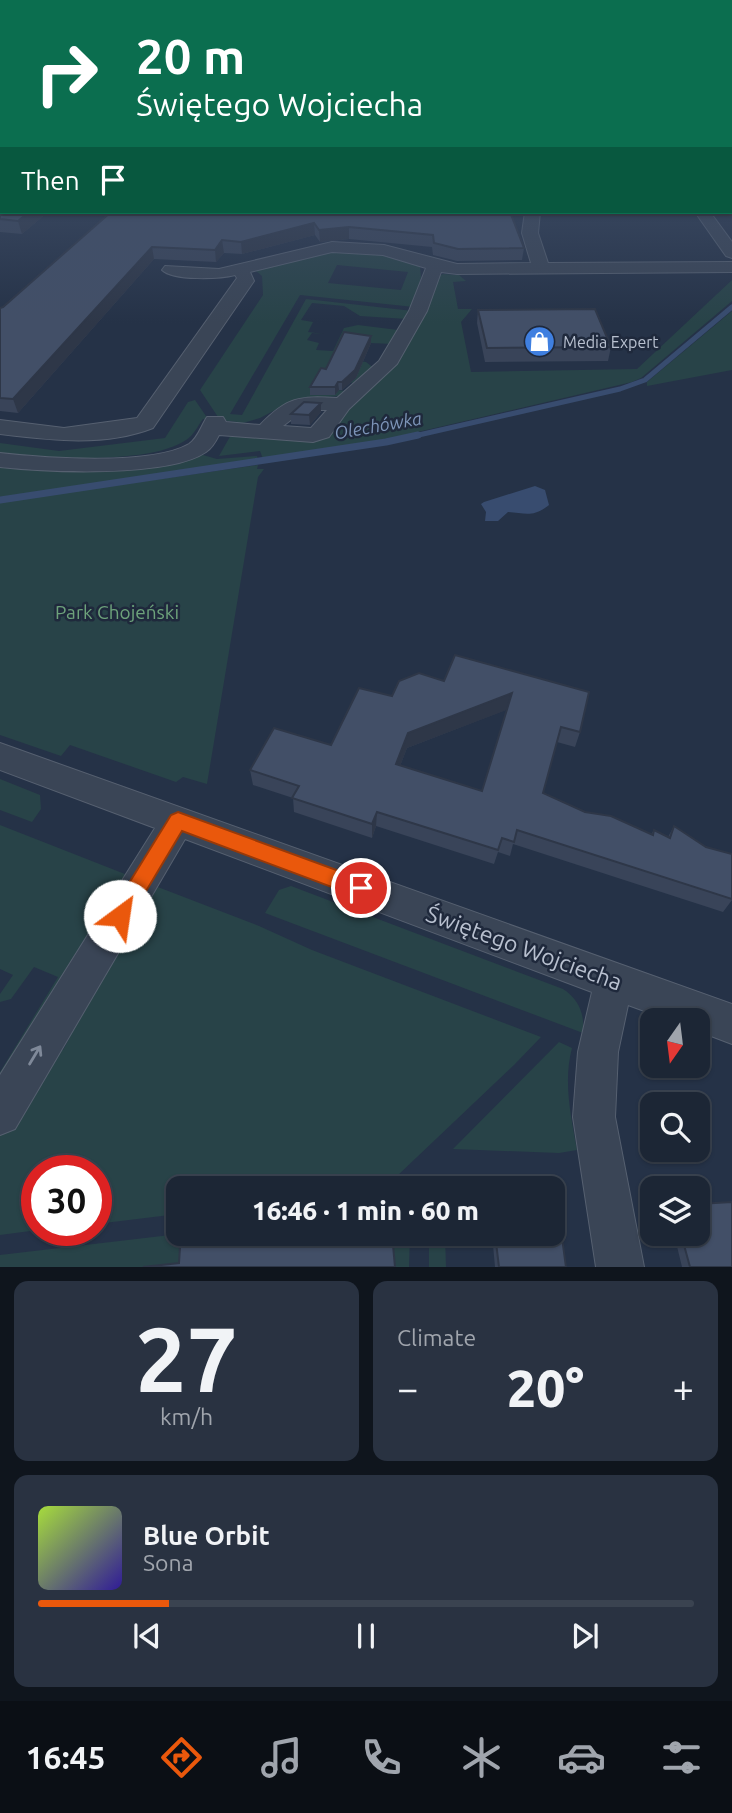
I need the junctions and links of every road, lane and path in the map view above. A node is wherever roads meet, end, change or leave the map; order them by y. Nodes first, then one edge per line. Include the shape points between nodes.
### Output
1 (532, 214) edge
2 (704, 214) edge
3 (728, 241) edge
4 (437, 266) junction
5 (732, 267) edge
6 (541, 268) junction
7 (239, 269) junction
8 (171, 270) dead end
9 (342, 405) junction
10 (0, 427) edge
11 (267, 430) junction
12 (0, 460) edge
13 (0, 756) edge
14 (178, 821) junction
15 (614, 981) junction
16 (732, 1024) edge
17 (0, 1114) edge
18 (620, 1267) edge

1 - 6 street via 530,233
2 - 3 street
4 - 6 street
4 - 7 street via 384,250 332,247
4 - 9 street via 418,311 387,364
5 - 6 street
7 - 8 street via 212,275
7 - 10 street via 245,281 145,423 64,435
9 - 11 street via 299,402
9 - 11 street via 321,432 313,435
11 - 12 street via 213,425 201,446 177,456 135,461 58,465
13 - 14 street, Świętego Wojciecha
14 - 15 street, Świętego Wojciecha
17 -> 14 street
15 - 16 street, Świętego Wojciecha
15 - 18 street via 598,1052 594,1117

